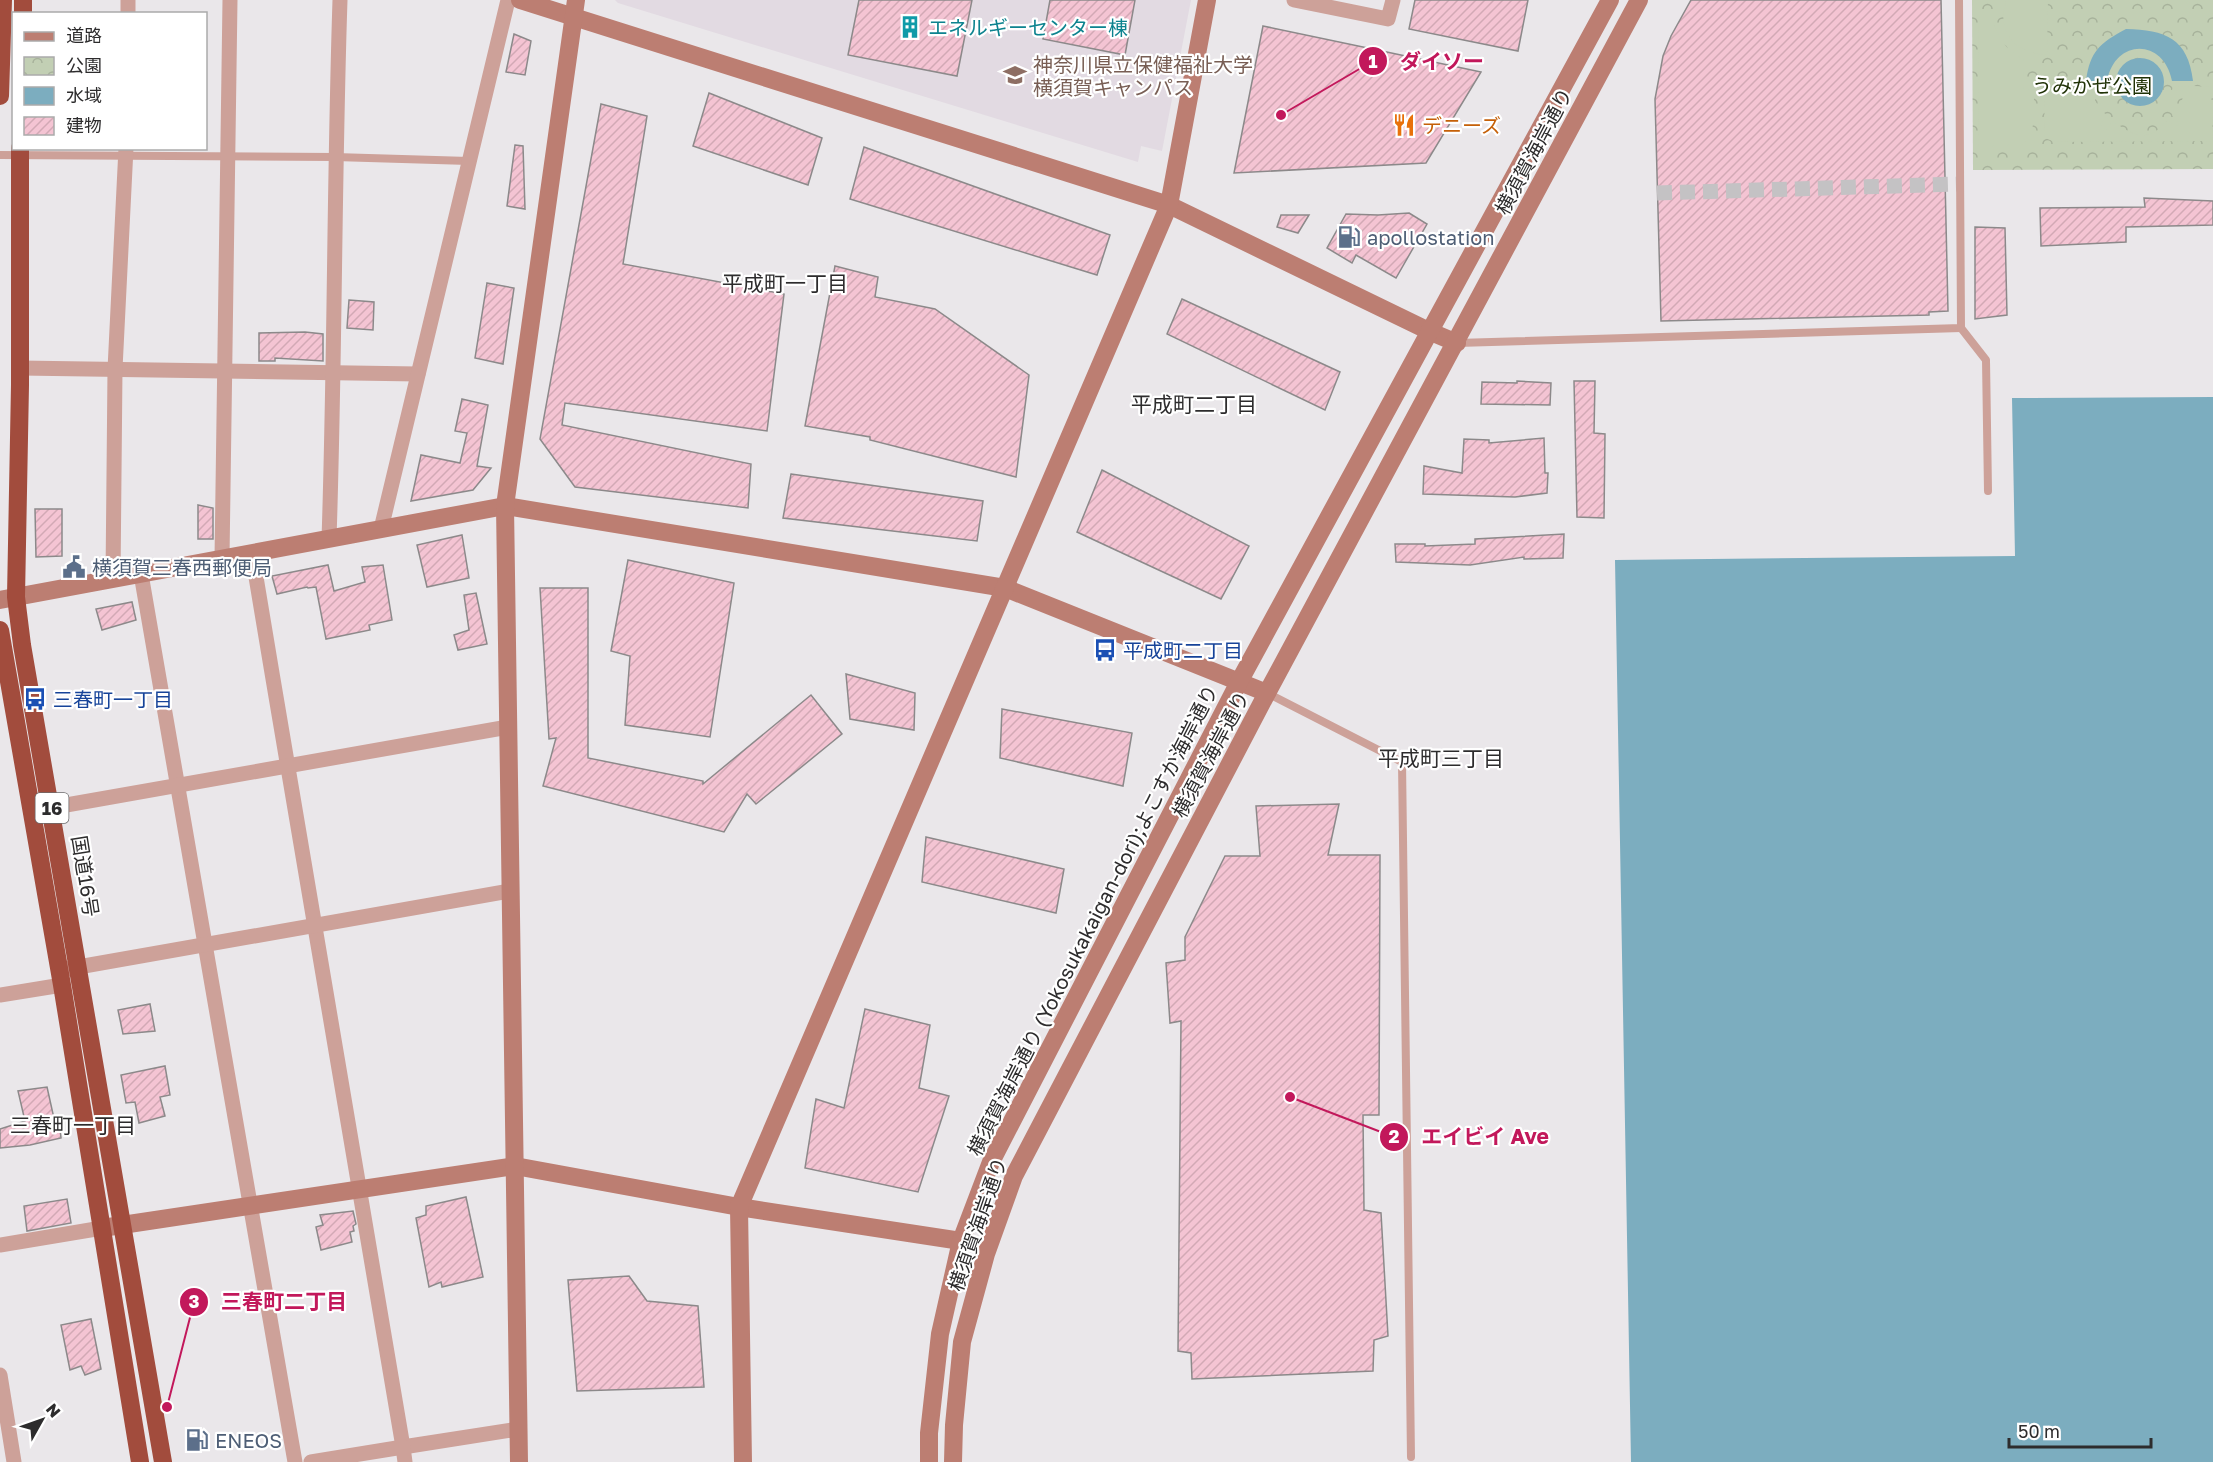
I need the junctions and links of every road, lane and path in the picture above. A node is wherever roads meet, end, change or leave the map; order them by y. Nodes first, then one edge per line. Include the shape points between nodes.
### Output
1 (3, 0) edge
2 (230, 0) edge
3 (340, 0) edge
4 (508, 0) edge
5 (520, 0) edge
6 (1207, 0) edge
7 (1294, 0) edge
8 (1393, 0) edge
9 (1610, 0) edge
10 (1639, 0) edge
11 (1959, 0) edge
12 (574, 9) edge
13 (0, 96) edge
14 (19, 151) edge
15 (125, 151) edge
16 (0, 155) edge
17 (227, 157) junction
18 (335, 157) junction
19 (469, 161) junction
20 (1169, 205) junction
21 (1962, 328) junction
22 (1431, 332) junction
23 (1457, 343) junction
24 (20, 368) junction
25 (115, 369) junction
26 (226, 371) junction
27 (334, 373) junction
28 (418, 374) junction
29 (1988, 491) dead end
30 (505, 506) junction
31 (381, 529) junction
32 (329, 539) junction
33 (252, 553) junction
34 (222, 558) junction
35 (141, 574) junction
36 (113, 579) junction
37 (1005, 588) junction
38 (8, 598) edge
39 (0, 630) edge
40 (1239, 682) junction
41 (1267, 693) junction
42 (508, 728) junction
43 (287, 766) junction
44 (176, 786) junction
45 (52, 808) junction
46 (33, 811) junction
47 (510, 891) junction
48 (314, 926) junction
49 (206, 945) junction
50 (78, 968) junction
51 (61, 978) junction
52 (0, 995) edge
53 (514, 1166) junction
54 (361, 1189) junction
55 (252, 1206) junction
56 (740, 1207) junction
57 (121, 1226) junction
58 (102, 1228) junction
59 (961, 1241) junction
60 (0, 1245) edge
61 (0, 1375) edge
62 (518, 1429) junction
63 (404, 1454) edge
64 (1411, 1457) dead end
65 (14, 1462) edge
66 (140, 1462) edge
67 (163, 1462) edge
68 (295, 1462) edge
69 (311, 1462) edge
70 (519, 1462) edge
71 (743, 1462) edge
72 (929, 1462) edge
73 (953, 1462) edge

1 - 13 highway
2 - 17 street
3 - 18 street
4 - 19 street
5 - 12 street
6 - 20 street
7 - 8 street via 1388,19
9 - 22 street, 横須賀海岸通り (Yokosukakaigan-dori);よこすか海岸通り
10 - 23 street, 横須賀海岸通り
11 - 21 lane
12 - 20 street
12 - 30 street
14 - 15 lane
14 - 16 lane
14 - 24 highway, 国道16号 / 16
15 - 17 lane
15 - 25 street
17 - 18 lane
17 - 26 street
18 - 19 lane
18 - 27 street
19 - 28 street
20 - 22 street
20 - 37 street
21 - 23 lane
21 - 29 lane via 1986,360
22 - 23 street
22 - 40 street, 横須賀海岸通り (Yokosukakaigan-dori);よこすか海岸通り
23 - 41 street, 横須賀海岸通り
24 - 25 street
24 - 38 highway, 国道16号 / 16
25 - 26 street
25 - 36 street
26 - 27 street
26 - 34 street
27 - 28 street
27 - 32 street
28 - 31 street
30 - 31 street
30 - 37 street
30 - 42 street
31 - 32 street
32 - 33 street
33 - 34 street
33 - 43 street
34 - 35 street
35 - 36 street
35 - 44 street
36 - 38 street
37 - 40 street
37 - 56 street
38 - 45 highway, 国道16号 / 16 via 22,645
39 - 46 highway, 16
40 - 41 street
40 - 59 street, 横須賀海岸通り (Yokosukakaigan-dori);よこすか海岸通り via 991,1162
41 - 64 lane via 1402,762
41 - 73 street, 横須賀海岸通り via 1014,1176 986,1254 962,1342
42 - 43 street
42 - 47 street
43 - 44 street
43 - 48 street
44 - 45 street
44 - 49 street
45 - 46 street
45 - 50 highway, 国道16号 / 16
46 - 51 highway, 16
47 - 48 street
47 - 53 street
48 - 49 street
48 - 54 street
49 - 50 street
49 - 55 street
50 - 51 street
50 - 57 highway, 国道16号 / 16
51 - 52 street
51 - 58 highway, 16
53 - 54 street
53 - 56 street
53 - 62 street
54 - 55 street
54 - 63 street
55 - 57 street
55 - 68 street
56 - 59 street
56 - 71 street
57 - 58 street
57 - 67 highway, 国道16号 / 16
58 - 60 street
58 - 66 highway, 16
59 - 72 street, 横須賀海岸通り (Yokosukakaigan-dori);よこすか海岸通り via 940,1335
61 - 65 street
62 - 63 street
62 - 70 street
63 - 69 street

